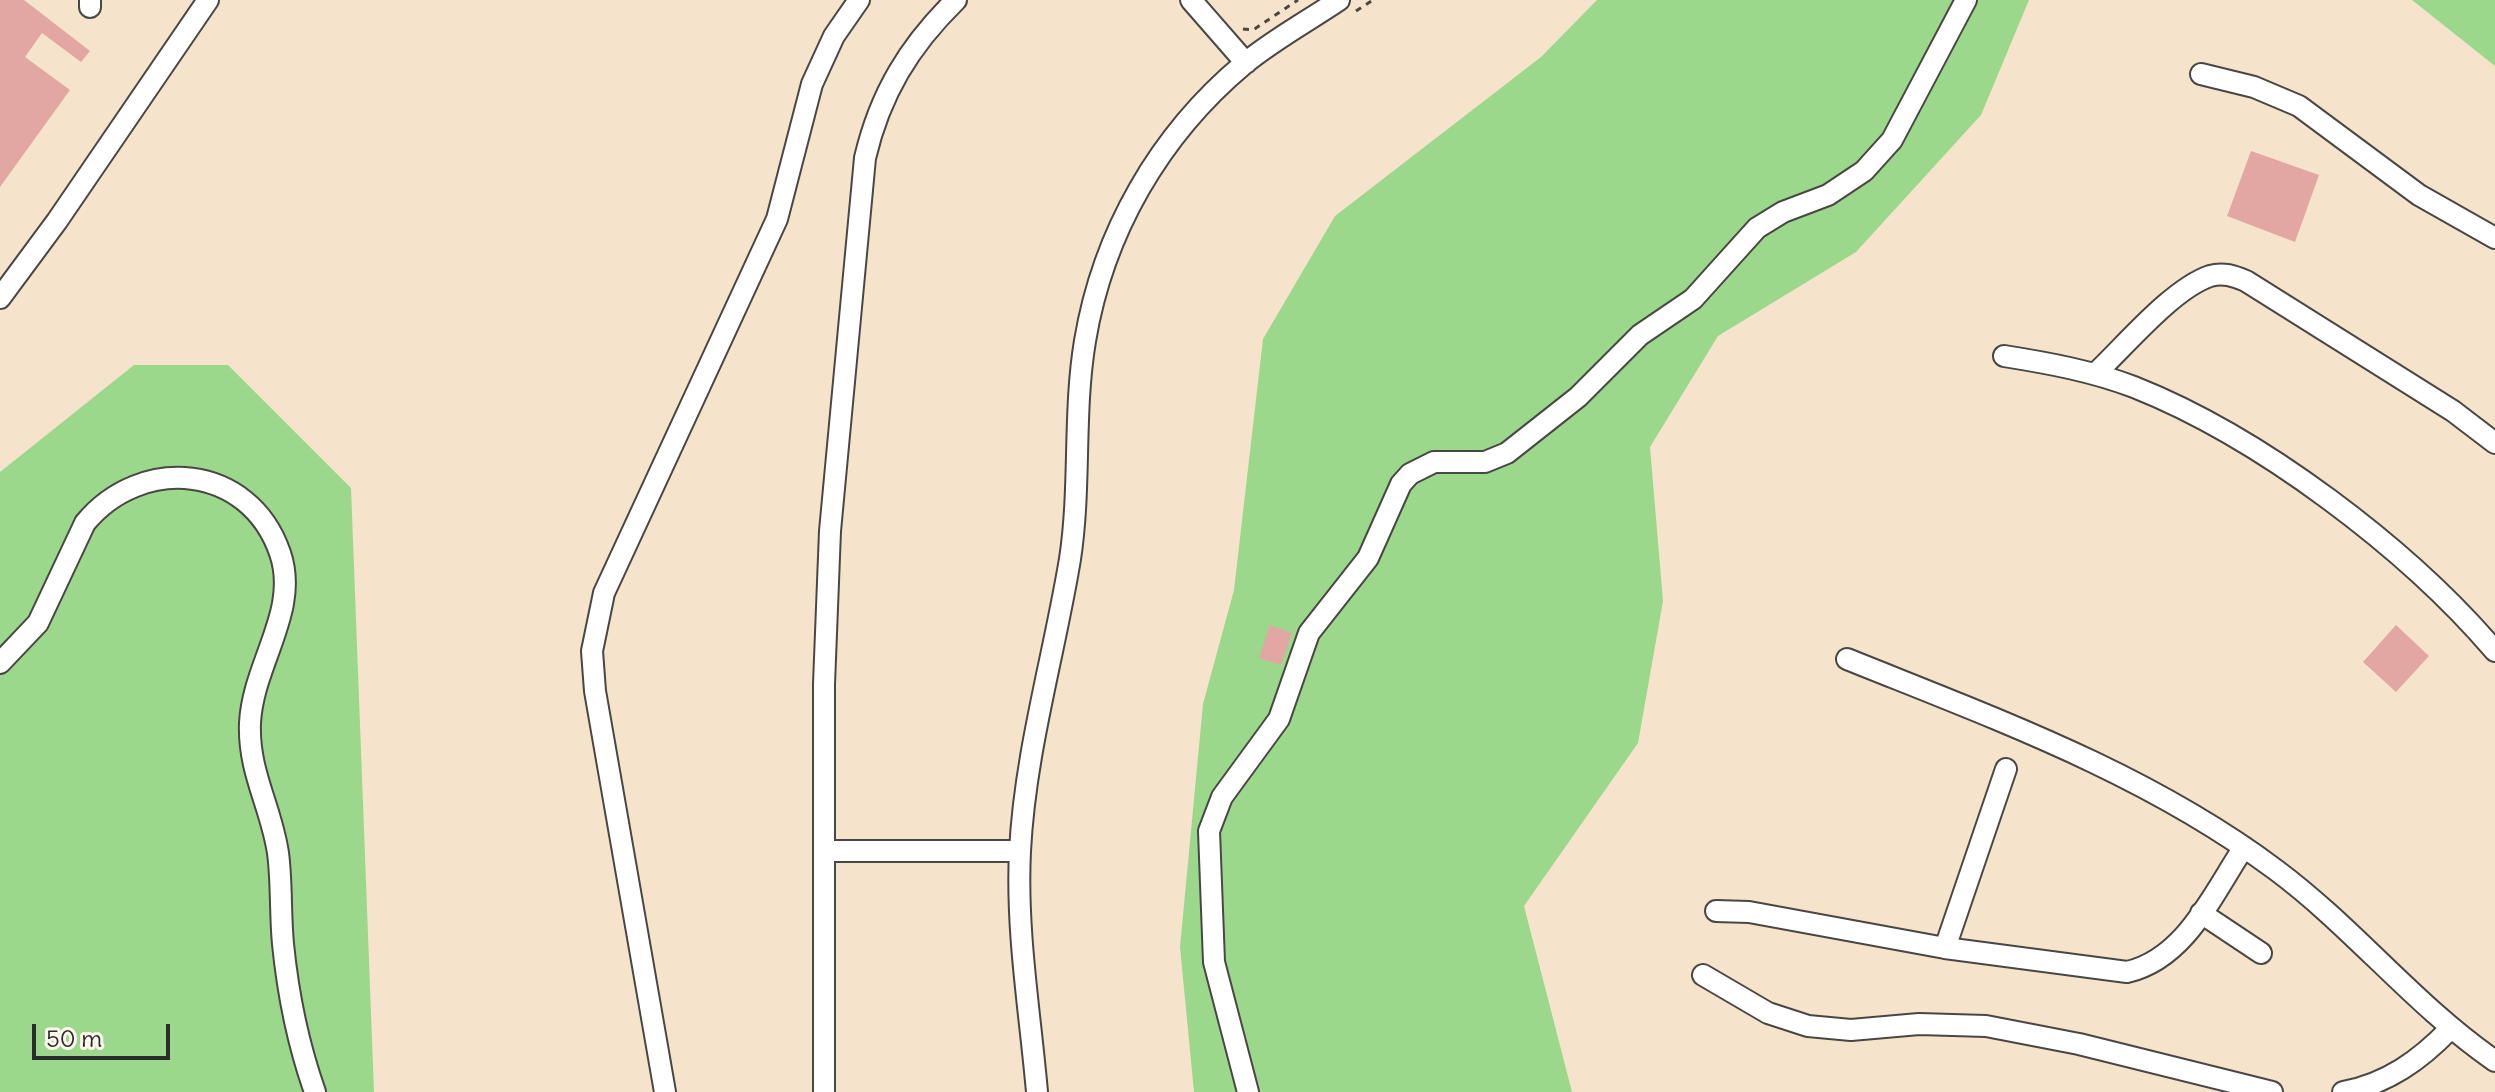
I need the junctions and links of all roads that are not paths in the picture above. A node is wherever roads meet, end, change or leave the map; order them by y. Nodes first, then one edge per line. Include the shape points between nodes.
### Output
1 (208, 0) edge
2 (859, 0) edge
3 (956, 0) edge
4 (1191, 0) edge
5 (1966, 0) edge
6 (1343, 9) edge
7 (1246, 63) junction
8 (2201, 74) dead end
9 (2495, 238) edge
10 (0, 298) edge
11 (2004, 356) dead end
12 (2095, 374) junction
13 (2495, 443) edge
14 (2495, 651) edge
15 (1847, 659) dead end
16 (0, 663) edge
17 (2006, 769) dead end
18 (2244, 847) junction
19 (824, 851) junction
20 (1020, 851) junction
21 (1716, 911) dead end
22 (2201, 913) junction
23 (1945, 948) junction
24 (2261, 953) dead end
25 (1703, 975) dead end
26 (2450, 1029) junction
27 (2495, 1061) edge
28 (315, 1092) edge
29 (665, 1092) edge
30 (824, 1092) edge
31 (1037, 1092) edge
32 (1248, 1092) edge
33 (2272, 1092) edge
34 (2343, 1092) edge

1 - 10 street
2 - 29 street via 823,57 777,219 612,575 594,631 592,671
3 - 19 street via 894,75 865,158 830,531
4 - 7 street
5 - 32 street via 1892,140 1864,171 1828,195 1757,228 1693,299 1640,335 1578,397 1507,453 1485,462 1434,462 1401,484 1368,558 1309,633 1279,719 1222,797 1209,831 1214,962
6 - 7 street
7 - 20 street via 1185,122 1154,163 1117,230 1097,287 1080,381 1070,556 1034,741
8 - 9 street via 2254,87 2299,106 2419,195
11 - 12 street
12 - 13 street via 2187,290 2212,275 2230,274 2453,411
12 - 14 street via 2186,411 2294,477 2386,547
15 - 18 street via 2074,751 2143,785
16 - 28 street via 38,623 85,523 125,488 159,478 195,479 235,495 265,524 280,554 284,603 257,678 251,755 278,851 288,981
17 - 23 street
18 - 22 street
18 - 26 street via 2331,916
19 - 20 street
19 - 30 street
20 - 31 street via 1022,949
21 - 23 street via 1749,912
22 - 23 street via 2165,956 2127,972
22 - 24 street
25 - 33 street via 1768,1013 1808,1026 1986,1026
26 - 27 street
26 - 34 street via 2411,1065

